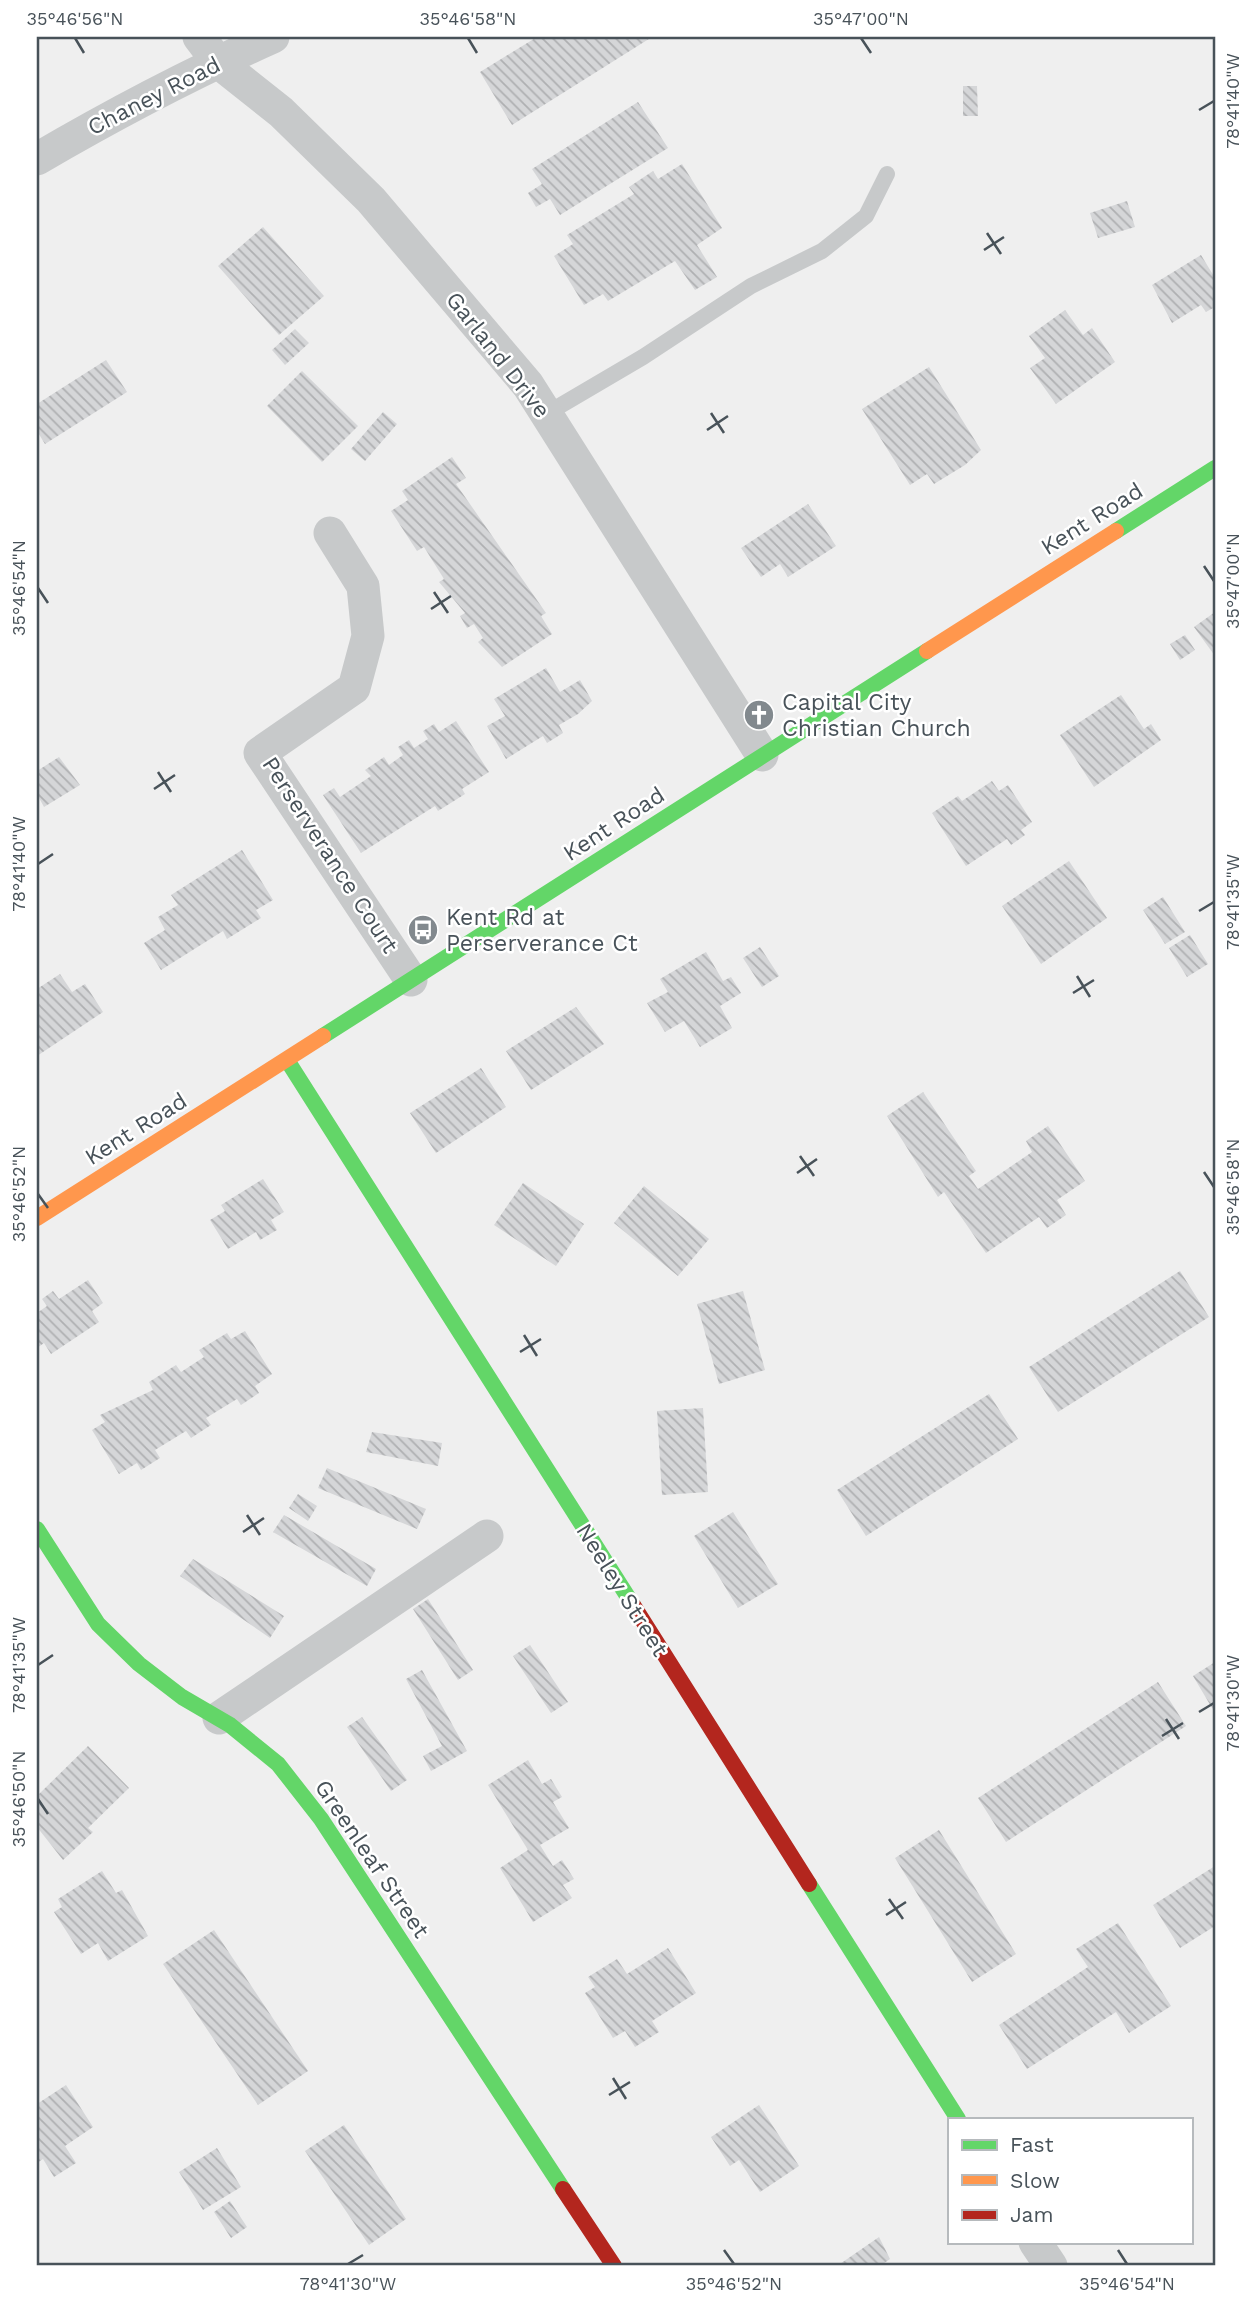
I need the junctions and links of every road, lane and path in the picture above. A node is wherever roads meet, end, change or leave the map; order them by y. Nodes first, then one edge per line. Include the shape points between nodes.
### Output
1 (273, 37) edge
2 (208, 49) edge
3 (37, 159) edge
4 (887, 173) dead end
5 (547, 414) junction
6 (1215, 468) edge
7 (330, 533) dead end
8 (762, 755) junction
9 (411, 980) junction
10 (287, 1060) junction
11 (37, 1218) edge
12 (37, 1529) edge
13 (487, 1536) dead end
14 (219, 1718) junction
15 (957, 2118) edge
16 (1036, 2244) edge
17 (614, 2266) edge
18 (1051, 2266) edge

1 - 2 street, Chaney Road
2 - 3 street, Chaney Road
2 - 5 street, Garland Drive via 372,200
4 - 5 lane via 866,216 822,251 751,286
5 - 8 street, Garland Drive
6 - 8 street, Kent Road
7 - 9 street, Perserverance Court via 363,586 368,636 354,688 260,753
8 - 9 street, Kent Road
9 - 10 street, Kent Road
10 - 11 street, Kent Road
10 - 15 street, Neeley Street
12 - 14 street, Greenleaf Street via 98,1624 139,1664
13 - 14 street
14 - 17 street, Greenleaf Street via 278,1764 321,1819
16 - 18 street

